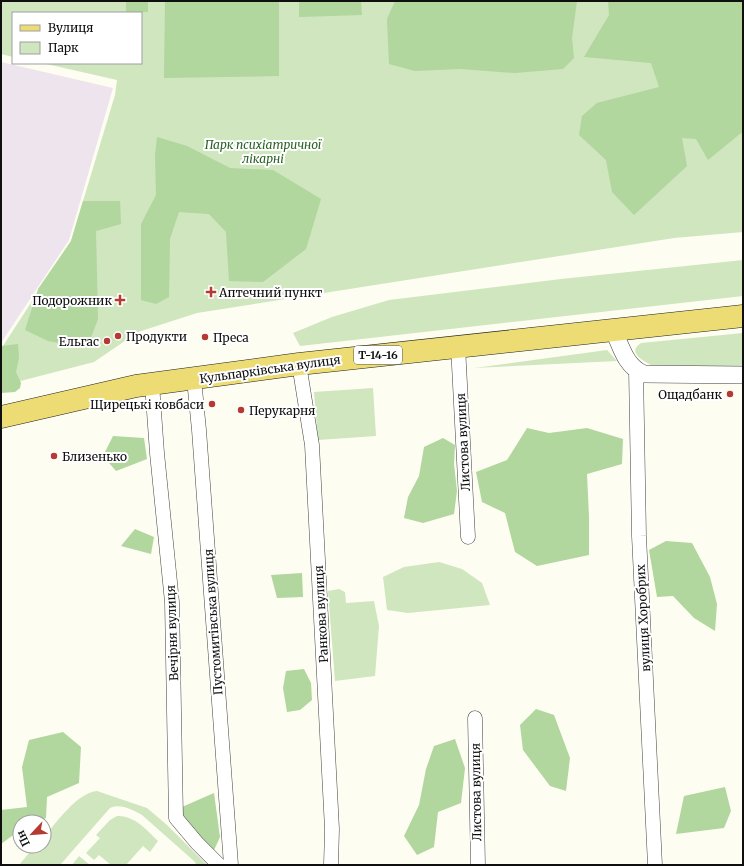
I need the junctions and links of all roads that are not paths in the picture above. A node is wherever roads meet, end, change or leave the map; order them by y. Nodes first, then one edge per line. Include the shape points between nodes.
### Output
1 (743, 316) edge
2 (614, 331) junction
3 (458, 346) junction
4 (299, 364) junction
5 (636, 370) junction
6 (743, 375) edge
7 (194, 379) junction
8 (152, 384) junction
9 (1, 417) edge
10 (468, 537) dead end
11 (475, 718) dead end
12 (219, 865) edge
13 (231, 865) edge
14 (331, 865) edge
15 (478, 865) edge
16 (655, 865) edge

1 - 2 main road, Кульпарківська вулиця / Т-14-16
2 - 3 main road, Кульпарківська вулиця / Т-14-16
2 - 5 street via 629,363
3 - 4 main road, Кульпарківська вулиця / Т-14-16
3 - 10 street, Листова вулиця
4 - 7 main road, Кульпарківська вулиця / Т-14-16
4 - 14 street, Ранкова вулиця via 312,445 332,829
5 - 6 street via 644,374
5 - 16 street, вулиця Хоробрих via 639,536
7 - 8 main road, Кульпарківська вулиця / Т-14-16
7 - 13 street, Пустомитівська вулиця
8 - 9 main road, Кульпарківська вулиця / Т-14-16
8 - 12 street, Вечірня вулиця via 172,602 176,818
11 - 15 street, Листова вулиця

